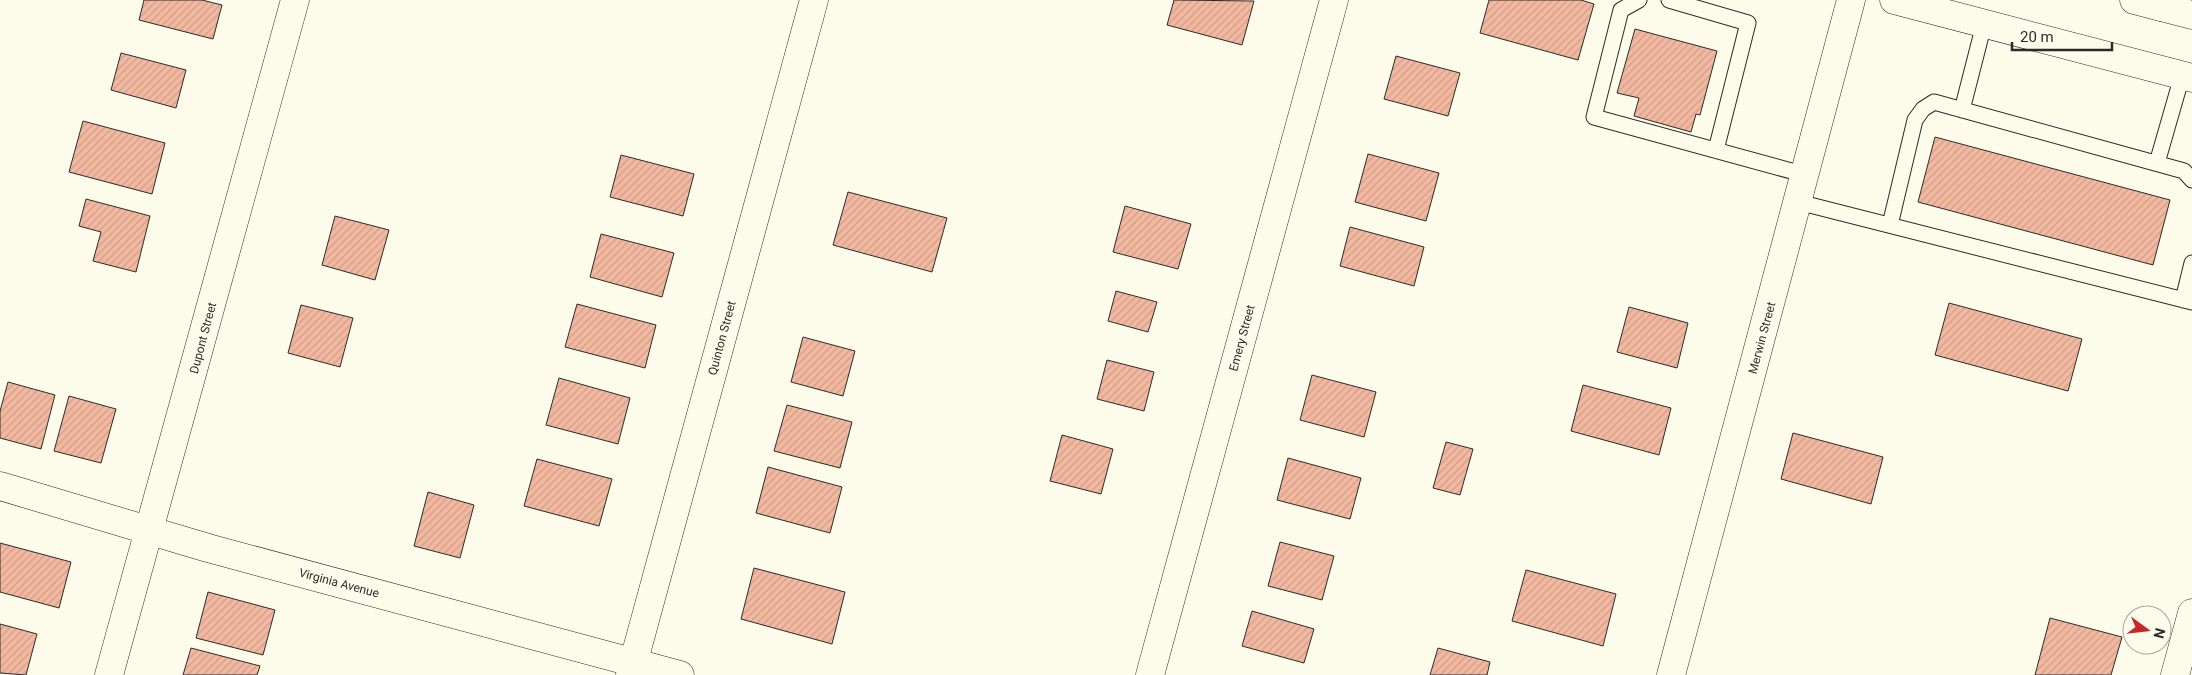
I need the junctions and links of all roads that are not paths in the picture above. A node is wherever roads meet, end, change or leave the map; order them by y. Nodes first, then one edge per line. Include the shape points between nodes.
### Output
1 (295, 0) edge
2 (814, 0) edge
3 (1334, 0) edge
4 (1639, 0) edge
5 (1669, 0) edge
6 (1852, 0) edge
7 (1894, 0) edge
8 (2134, 0) edge
9 (2168, 4) edge
10 (2192, 15) edge
11 (1984, 24) junction
12 (2187, 77) edge
13 (1962, 110) junction
14 (1716, 150) junction
15 (2157, 163) junction
16 (1806, 175) junction
17 (2192, 180) edge
18 (1798, 202) junction
19 (1890, 225) junction
20 (2192, 263) edge
21 (2188, 301) edge
22 (0, 486) edge
23 (150, 530) junction
24 (2192, 613) edge
25 (632, 669) edge
26 (109, 675) edge
27 (680, 675) edge
28 (1150, 675) edge
29 (1671, 675) edge
30 (2175, 675) edge

1 - 23 street, Dupont Street
2 - 25 street, Quinton Street
3 - 28 street, Emery Street
4 - 14 lane via 1620,10 1594,117
5 - 14 lane via 1748,23
6 - 16 street, Merwin Street
7 - 11 street
8 - 9 street
9 - 10 street
11 - 12 street
11 - 13 lane
12 - 15 lane
13 - 15 lane
13 - 19 lane via 1934,102 1922,109 1915,120
14 - 16 lane
15 - 17 lane via 2184,171
16 - 18 street, Merwin Street
18 - 19 lane
18 - 29 street, Merwin Street
19 - 21 lane
20 - 21 lane
22 - 23 street, Virginia Avenue
23 - 25 street, Virginia Avenue
23 - 26 street, Dupont Street
24 - 30 street
25 - 27 street, Virginia Avenue

